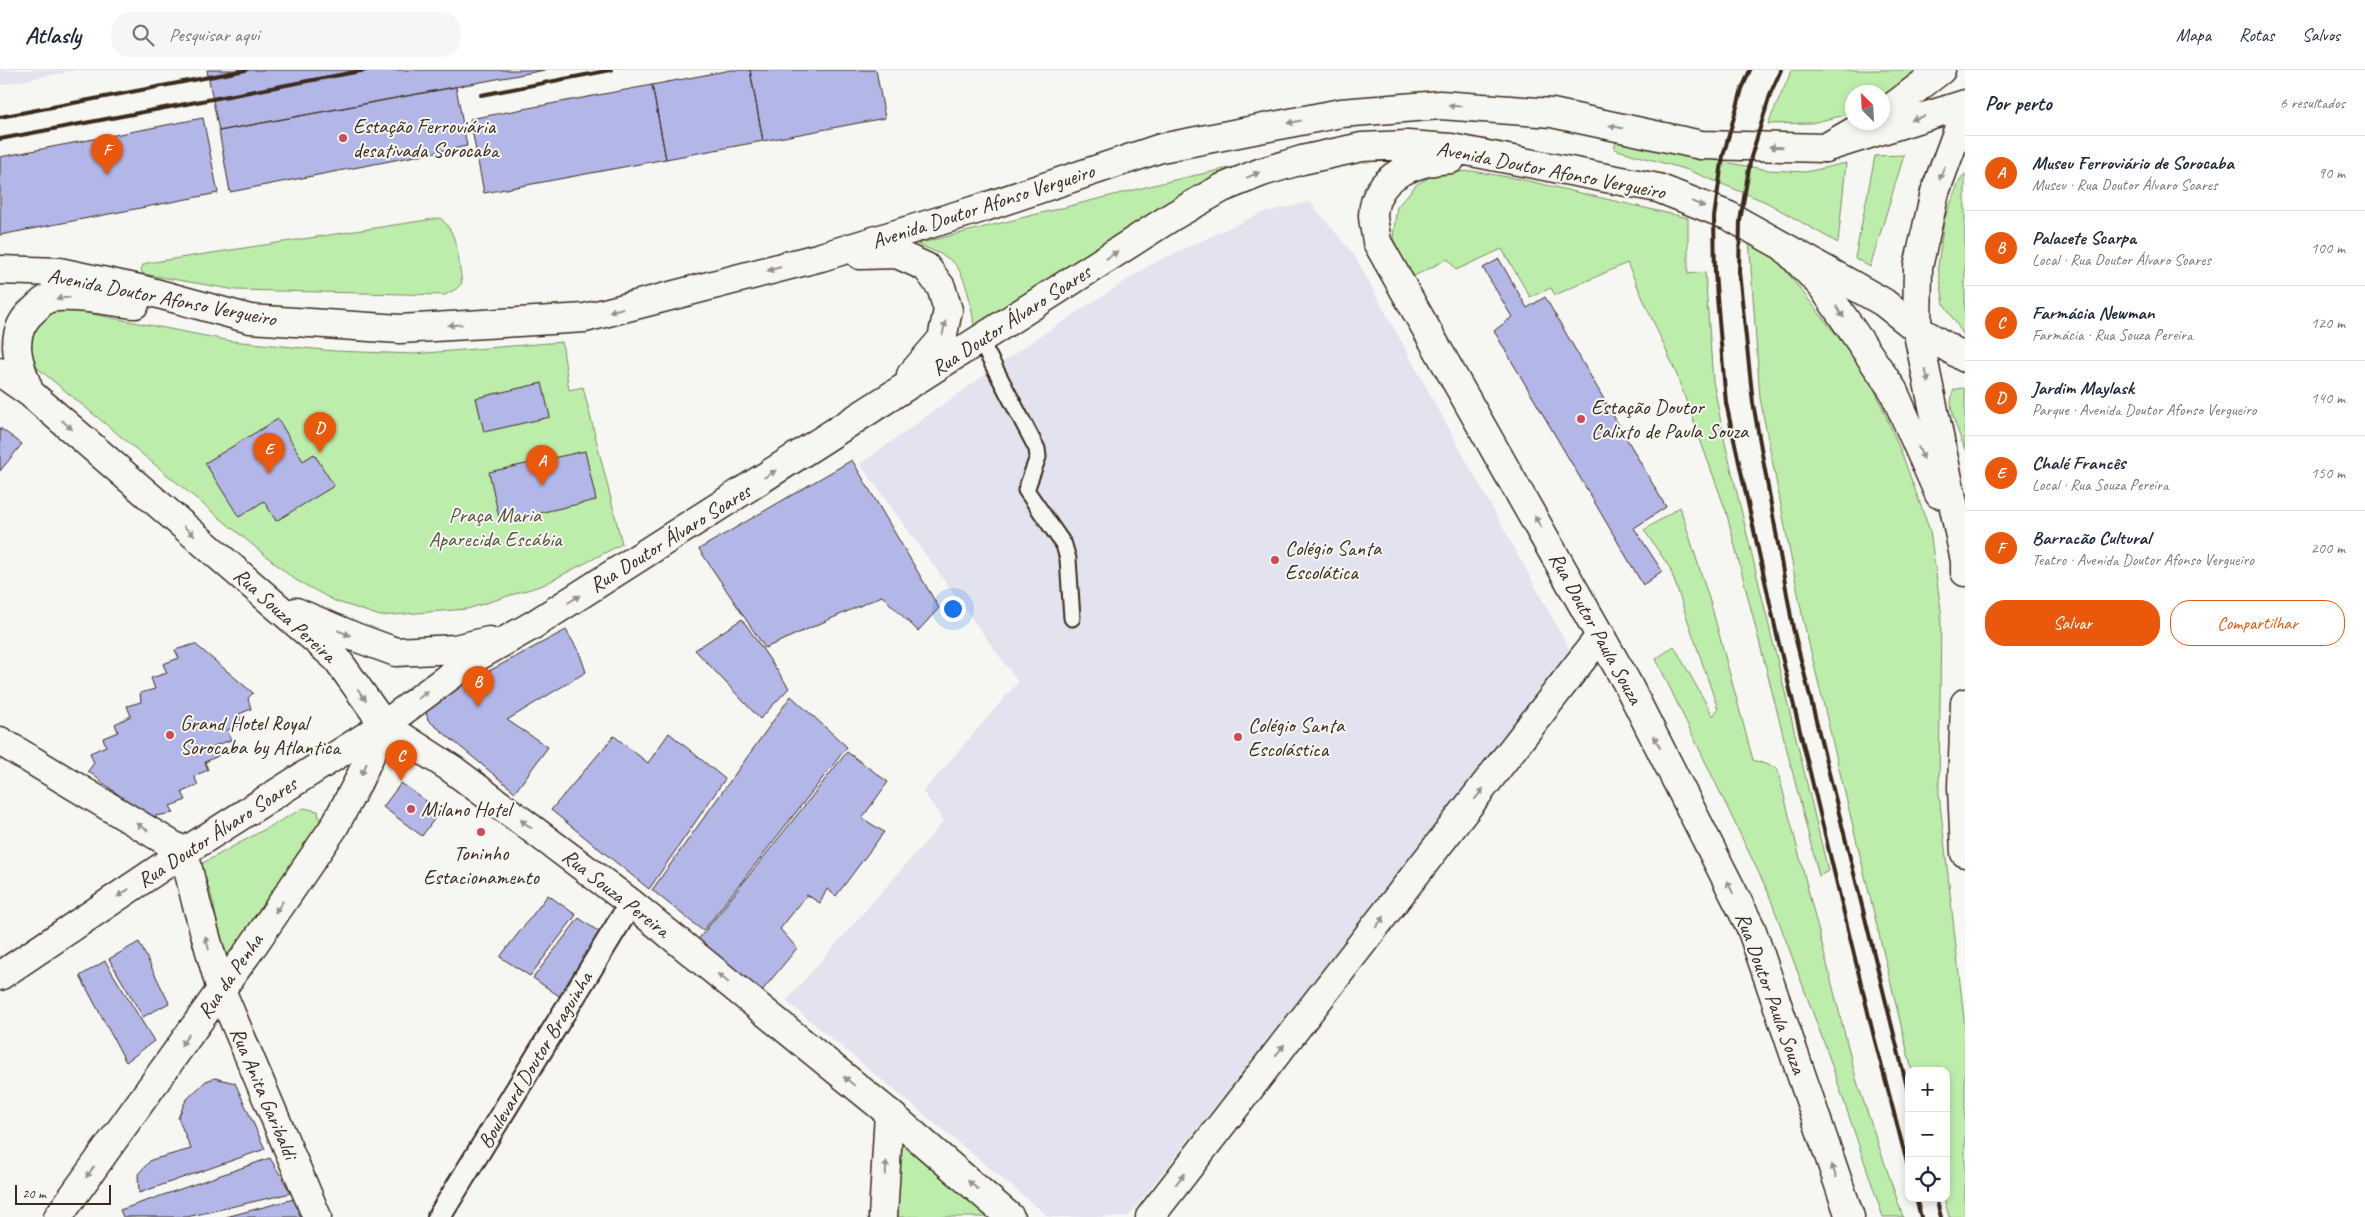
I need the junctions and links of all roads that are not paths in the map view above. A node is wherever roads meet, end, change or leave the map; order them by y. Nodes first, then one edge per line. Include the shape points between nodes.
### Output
1 (1940, 70) edge
2 (1965, 104) edge
3 (1890, 109) edge
4 (1965, 111) edge
5 (1856, 130) edge
6 (1362, 147) joint
7 (1825, 148) junction
8 (1515, 161) junction
9 (1786, 249) junction
10 (821, 257) junction
11 (0, 270) edge
12 (250, 319) junction
13 (1917, 328) junction
14 (980, 340) junction
15 (1965, 358) edge
16 (0, 372) edge
17 (30, 393) junction
18 (895, 395) junction
19 (1964, 561) edge
20 (1965, 572) edge
21 (267, 598) junction
22 (1072, 618) dead end
23 (533, 625) junction
24 (1601, 635) junction
25 (1965, 703) edge
26 (384, 725) junction
27 (0, 741) edge
28 (184, 852) junction
29 (1965, 853) edge
30 (631, 903) junction
31 (0, 976) edge
32 (221, 990) junction
33 (889, 1113) junction
34 (58, 1217) edge
35 (317, 1217) edge
36 (439, 1217) edge
37 (883, 1217) edge
38 (1010, 1217) edge
39 (1150, 1217) edge
40 (1850, 1217) edge

1 - 3 main road
2 -> 7 main road, Avenida Doutor Afonso Vergueiro
4 -> 13 main road via 1935,192 1920,257
5 - 7 main road
6 - 8 main road, Avenida Doutor Afonso Vergueiro via 1407,145 1451,148
14 -> 6 main road, Rua Doutor Álvaro Soares via 1222,188 1302,160
7 -> 10 main road, Avenida Doutor Afonso Vergueiro via 1701,145 1552,113 1440,106 1341,113 1161,148
8 -> 9 main road, Avenida Doutor Afonso Vergueiro via 1658,188 1729,216
24 -> 8 main road, Rua Doutor Paula Souza via 1377,242 1373,214 1381,187 1404,168 1426,160 1456,158
9 - 13 main road via 1882,302
9 -> 19 main road via 1822,286 1893,390 1934,480
10 -> 12 main road, Avenida Doutor Afonso Vergueiro via 585,318 400,328
18 -> 10 main road via 942,338 948,310 941,287 926,267 897,254
11 - 12 main road, Avenida Doutor Afonso Vergueiro via 59,272 144,290
12 -> 17 main road via 72,297 46,300 27,315 16,335 17,352
13 - 15 main road
13 -> 19 main road
14 - 18 main road, Rua Doutor Álvaro Soares
14 - 22 lane via 1037,449 1038,457 1026,490 1064,545
16 - 17 main road, Rua Souza Pereira
17 -> 21 main road, Rua Souza Pereira
23 -> 18 main road, Rua Doutor Álvaro Soares
19 - 20 main road
21 -> 23 main road via 396,652 455,649
21 -> 26 main road, Rua Souza Pereira via 337,659
26 -> 23 main road, Rua Doutor Álvaro Soares via 473,659
39 -> 24 main road
40 -> 24 main road, Rua Doutor Paula Souza via 1750,928
25 - 29 main road via 1962,787
26 - 28 main road, Rua Doutor Álvaro Soares
30 -> 26 main road, Rua Souza Pereira via 452,769
26 -> 32 main road, Rua da Penha via 334,827
28 -> 27 main road
28 -> 31 main road, Rua Doutor Álvaro Soares
32 -> 28 main road, Rua Anita Garibaldi
33 -> 30 main road, Rua Souza Pereira
30 - 36 street, Boulevard Doutor Braguinha
32 -> 34 main road, Rua da Penha
32 - 35 main road, Rua Anita Garibaldi
37 -> 33 main road
38 -> 33 main road, Rua Souza Pereira

